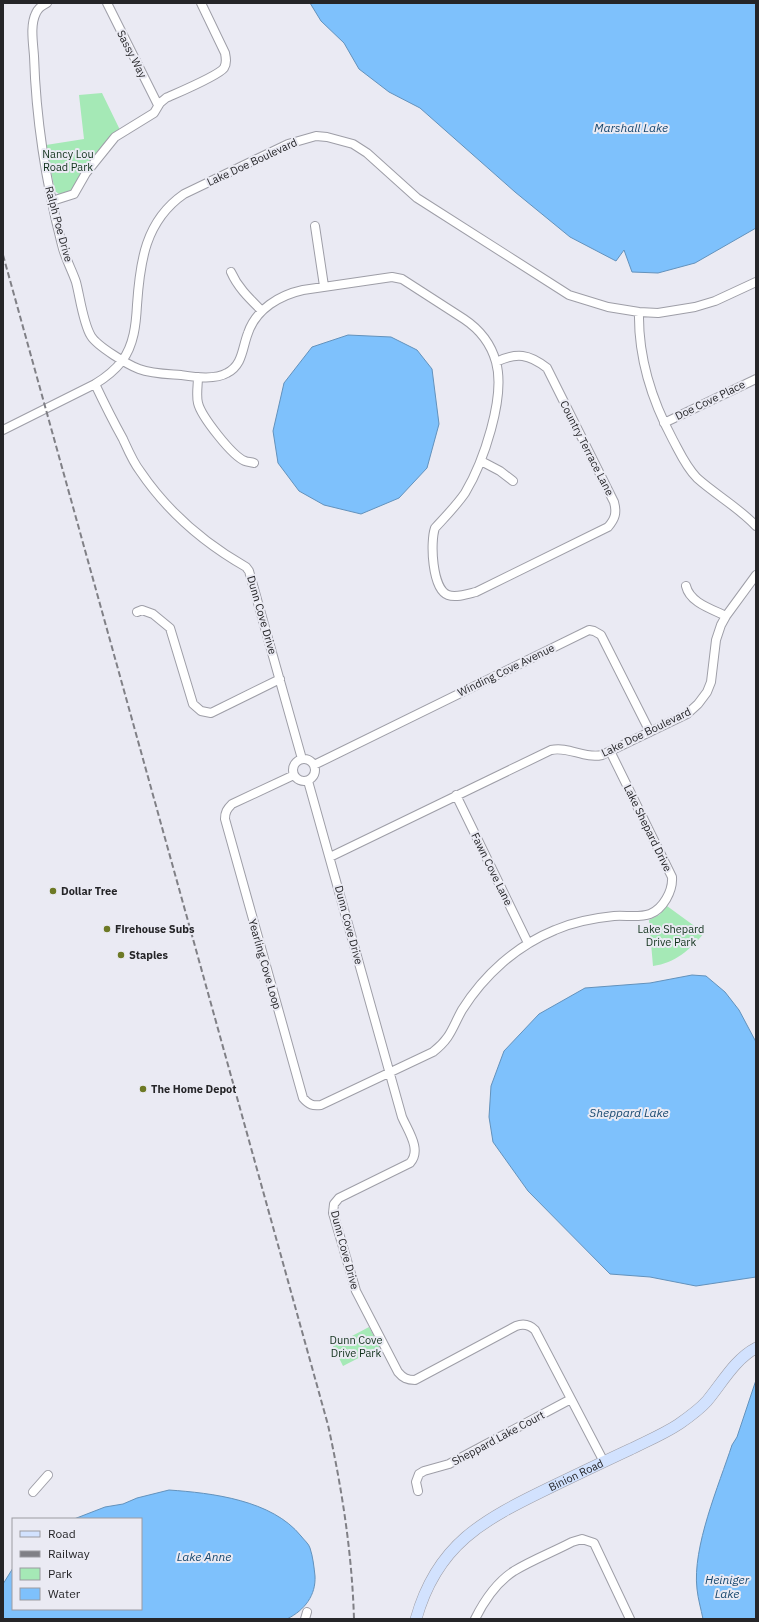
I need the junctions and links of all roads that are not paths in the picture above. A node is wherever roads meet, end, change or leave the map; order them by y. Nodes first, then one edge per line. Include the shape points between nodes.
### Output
1 (47, 3) edge
2 (107, 3) edge
3 (201, 3) edge
4 (158, 106) junction
5 (52, 201) junction
6 (315, 226) dead end
7 (231, 272) dead end
8 (756, 282) edge
9 (324, 286) junction
10 (262, 311) junction
11 (639, 312) junction
12 (122, 362) junction
13 (496, 362) junction
14 (198, 377) junction
15 (756, 379) edge
16 (95, 384) junction
17 (664, 423) junction
18 (3, 430) edge
19 (481, 461) junction
20 (254, 463) dead end
21 (513, 481) dead end
22 (756, 526) edge
23 (756, 574) edge
24 (686, 586) dead end
25 (137, 612) dead end
26 (726, 616) junction
27 (280, 679) junction
28 (650, 732) junction
29 (610, 751) junction
30 (302, 759) junction
31 (314, 765) junction
32 (294, 775) junction
33 (308, 781) junction
34 (456, 795) junction
35 (330, 857) junction
36 (528, 943) junction
37 (390, 1072) junction
38 (756, 1348) edge
39 (571, 1399) junction
40 (604, 1462) junction
41 (48, 1475) dead end
42 (418, 1491) dead end
43 (33, 1492) dead end
44 (416, 1619) edge
45 (475, 1619) edge
46 (630, 1619) edge

1 - 5 street, Ralph Poe Drive via 36,10 33,32 40,132
2 - 4 street, Sassy Way
3 - 4 street via 225,53 224,67 216,74 166,98
4 - 5 street via 154,113 115,138 86,173 74,194
5 - 12 street, Ralph Poe Drive via 62,246 74,276 91,336
6 - 9 street
7 - 10 street via 241,290
8 - 11 street, Lake Doe Boulevard via 696,307 658,313
9 - 10 street, Ralph Poe Drive via 286,295 273,301
9 - 13 street, Ralph Poe Drive via 392,277 402,279 474,326 484,338
10 - 14 street, Ralph Poe Drive via 248,332 242,355 234,367 219,376
11 - 12 street, Lake Doe Boulevard via 608,307 569,295 417,198 367,153 353,144 316,136 288,144 191,191 165,210 150,234 144,255 139,277 136,322 131,344
11 - 17 street via 639,337 644,367
12 - 14 street, Ralph Poe Drive via 144,371
12 - 16 street, Lake Doe Boulevard
13 - 19 street via 496,406
13 - 19 street, Country Terrace Lane via 523,356 532,358 547,368 614,502 616,515 613,522 608,527 476,592 446,594 435,571 432,554 433,534 435,528 464,494
14 - 20 street via 197,401 202,413 237,457
15 - 17 street, Doe Cove Place
16 - 18 street, Lake Doe Boulevard
16 - 27 street, Dunn Cove Drive via 139,471 154,490 192,529 249,571
17 - 22 street via 690,470
19 - 21 street
23 - 26 street, Lake Doe Boulevard
24 - 26 street via 692,598
25 - 27 street via 142,610 153,614 170,628 193,704 201,711 211,713
26 - 28 street, Lake Doe Boulevard via 716,640 711,682 707,692 691,711
27 - 30 street, Dunn Cove Drive
28 - 29 street, Lake Doe Boulevard
28 - 31 street, Winding Cove Avenue via 602,635 589,630
29 - 34 street, Lake Doe Boulevard via 591,756 566,749 551,750
29 - 36 street, Lake Shepard Drive via 672,877 671,889 664,901 651,914 614,916 573,923
30 - 31 street via 309,760
30 - 32 street via 294,765
31 - 33 street via 315,773
32 - 33 street via 298,780
32 - 37 street, Yearling Cove Loop via 232,804 227,808 225,819 303,1098 314,1106 321,1105
33 - 35 street, Dunn Cove Drive
34 - 35 street, Lake Doe Boulevard
34 - 36 street, Fawn Cove Lane
35 - 37 street, Dunn Cove Drive
36 - 37 street, Lake Shepard Drive via 490,974 475,991 447,1040 440,1047
37 - 39 street, Dunn Cove Drive via 402,1117 416,1148 415,1156 410,1163 339,1198 333,1208 356,1292 398,1372 406,1379 415,1380 516,1326 526,1325 535,1330
38 - 40 main road, Binion Road via 740,1360 692,1416 660,1435
39 - 40 street, Dunn Cove Drive
39 - 42 street, Sheppard Lake Court via 449,1464 419,1474 416,1482
40 - 44 main road, Binion Road via 525,1500 472,1531 451,1552 431,1580 421,1600
41 - 43 street
45 - 46 street via 481,1606 513,1572 582,1539 594,1543

